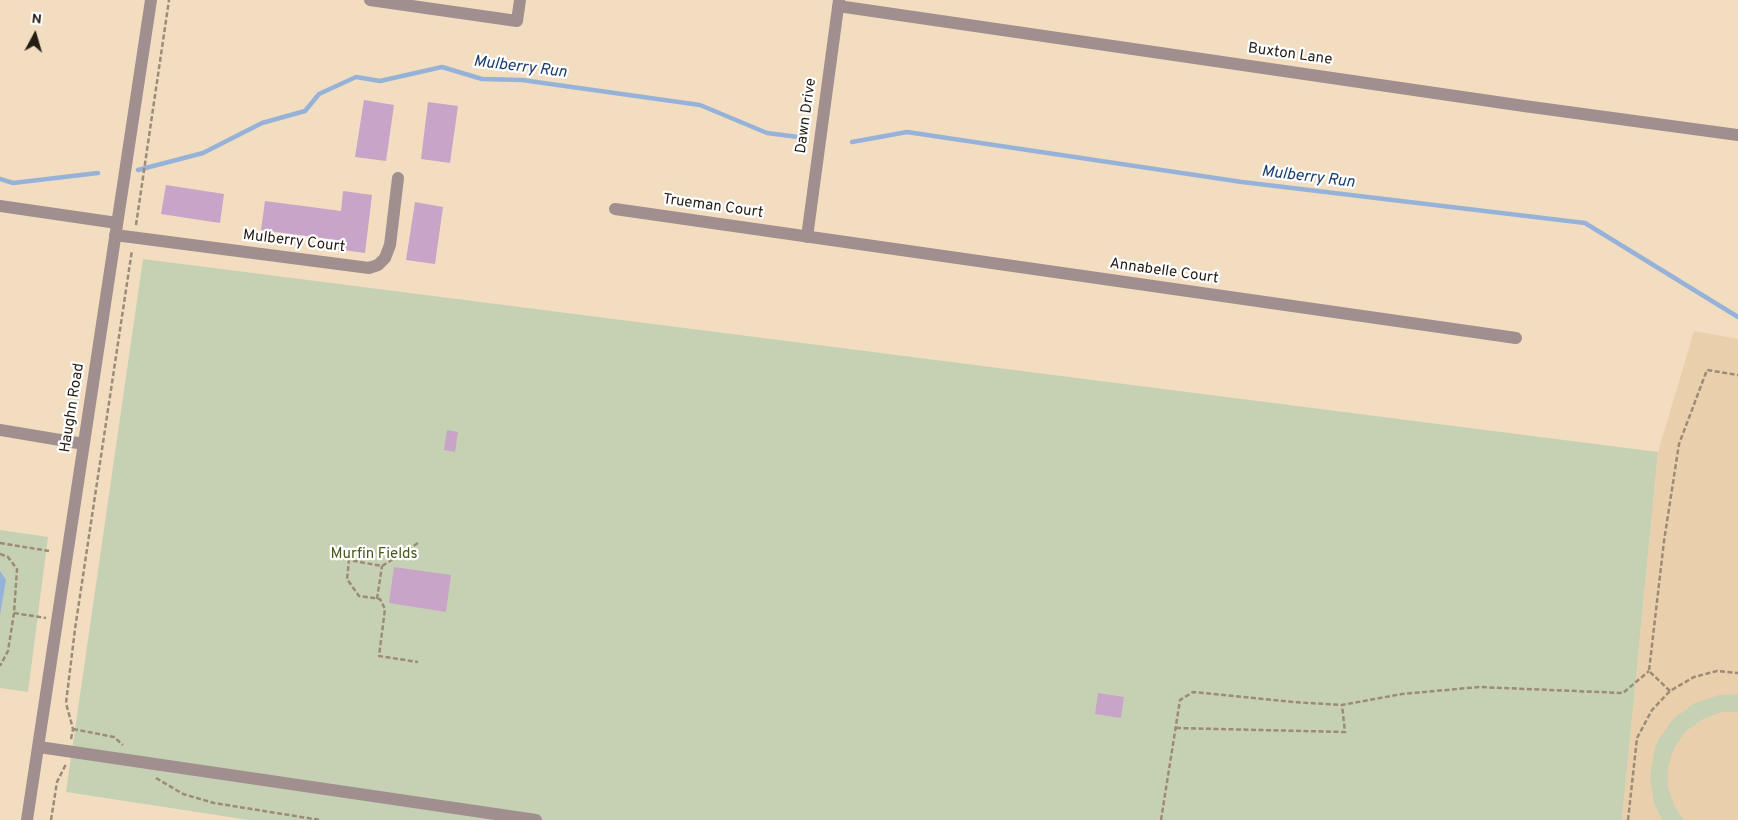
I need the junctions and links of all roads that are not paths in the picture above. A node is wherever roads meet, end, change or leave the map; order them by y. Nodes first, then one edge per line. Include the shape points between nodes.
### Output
1 (151, 0) edge
2 (370, 0) edge
3 (520, 0) edge
4 (839, 3) edge
5 (1738, 135) edge
6 (398, 178) dead end
7 (0, 206) edge
8 (615, 209) dead end
9 (116, 229) junction
10 (807, 237) junction
11 (1516, 338) dead end
12 (0, 430) edge
13 (84, 444) junction
14 (39, 747) junction
15 (27, 820) edge
16 (536, 820) edge

1 - 9 street, Haughn Road
2 - 3 street via 517,21
4 - 5 street, Buxton Lane via 1515,105
4 - 10 street, Dawn Drive
6 - 9 street, Mulberry Court via 390,245 385,258 369,268 134,237
7 - 9 street, Mulberry Court
8 - 10 street, Trueman Court
9 - 13 street, Haughn Road
10 - 11 street, Annabelle Court
12 - 13 street
13 - 14 street, Haughn Road
14 - 15 street, Haughn Road
14 - 16 street

